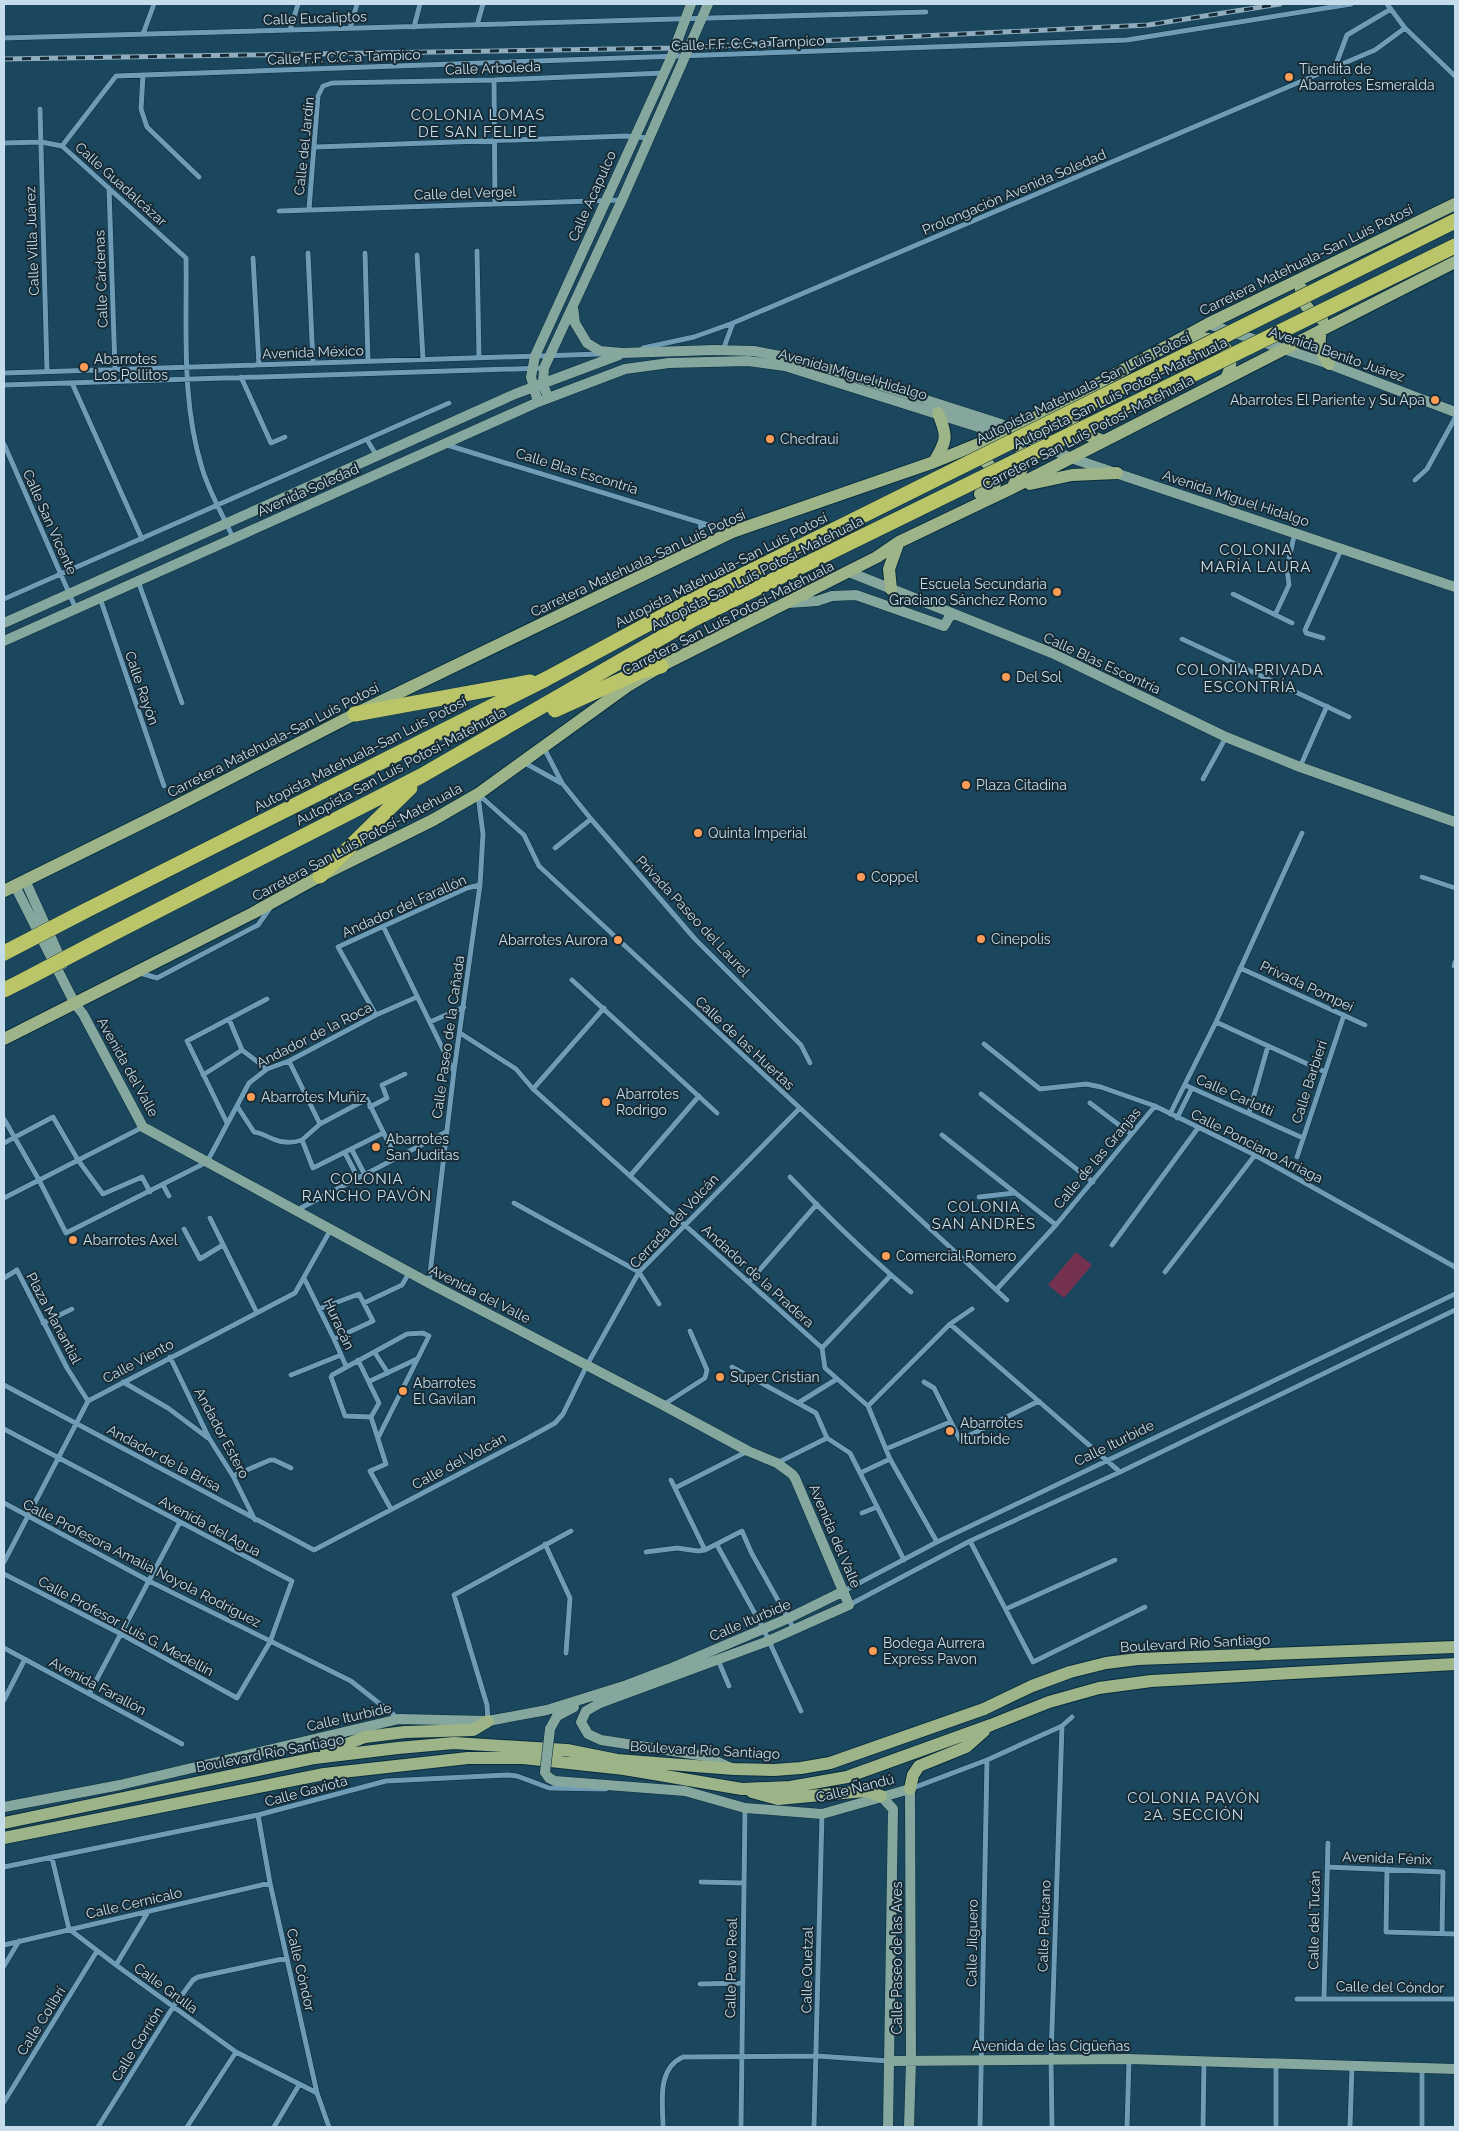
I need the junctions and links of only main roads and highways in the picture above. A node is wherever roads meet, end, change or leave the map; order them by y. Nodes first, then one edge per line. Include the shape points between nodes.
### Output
1 (1455, 204) edge
2 (1455, 221) edge
3 (1455, 246) edge
4 (1455, 262) edge
5 (1303, 278) junction
6 (1334, 323) junction
7 (1321, 330) junction
8 (1186, 336) junction
9 (1329, 364) road end
10 (1226, 378) junction
11 (1070, 399) junction
12 (938, 414) road end
13 (1032, 420) junction
14 (1010, 432) junction
15 (1030, 440) road end
16 (1104, 441) junction
17 (956, 453) junction
18 (934, 462) junction
19 (1117, 473) road end
20 (1012, 488) junction
21 (926, 529) junction
22 (899, 542) junction
23 (891, 589) road end
24 (661, 666) junction
25 (546, 679) junction
26 (355, 714) junction
27 (472, 748) junction
28 (421, 776) junction
29 (320, 876) junction
30 (15, 886) edge
31 (4, 953) edge
32 (4, 990) edge
33 (4, 1039) edge
34 (1455, 1647) edge
35 (1455, 1664) edge
36 (984, 1709) junction
37 (488, 1721) road end
38 (991, 1725) junction
39 (315, 1758) junction
40 (742, 1789) junction
41 (910, 1789) road end
42 (881, 1796) road end
43 (4, 1823) edge
44 (4, 1838) edge

1 - 5 main road, Carretera Matehuala-San Luis Potosí
2 - 25 highway, Autopista Matehuala-San Luis Potosí, bridge via 685,604
3 - 27 highway, Autopista San Luis Potosí-Matehuala, bridge via 692,620
4 - 6 main road, Carretera San Luis Potosí-Matehuala
5 - 6 main road via 1301,293 1306,307 1317,317
5 - 8 main road, Carretera Matehuala-San Luis Potosí
6 - 7 main road, Carretera San Luis Potosí-Matehuala
7 - 9 main road via 1320,350
7 - 10 main road, Carretera San Luis Potosí-Matehuala
8 - 10 main road via 1216,340 1225,346 1231,364
8 - 11 main road, Carretera Matehuala-San Luis Potosí
10 - 16 main road, Carretera San Luis Potosí-Matehuala
11 - 13 main road, Carretera Matehuala-San Luis Potosí
11 - 16 main road via 1068,409 1073,425 1079,432
12 - 18 main road via 946,437
13 - 14 main road, Carretera Matehuala-San Luis Potosí
13 - 15 main road via 1027,430
14 - 17 main road, Carretera Matehuala-San Luis Potosí
14 - 20 main road via 1024,453 1024,467
16 - 20 main road, Carretera San Luis Potosí-Matehuala
17 - 18 main road, Carretera Matehuala-San Luis Potosí
17 - 21 main road via 985,460 993,469 995,486 960,504
18 - 26 main road, Carretera Matehuala-San Luis Potosí via 732,532
19 - 20 main road via 1072,475
20 - 21 main road, Carretera San Luis Potosí-Matehuala
21 - 22 main road, Carretera San Luis Potosí-Matehuala
22 - 23 main road via 889,570
22 - 24 main road, Carretera San Luis Potosí-Matehuala via 878,557
24 - 27 highway via 639,672
24 - 29 main road, Carretera San Luis Potosí-Matehuala via 629,685 478,794
25 - 26 highway
25 - 31 highway, Autopista Matehuala-San Luis Potosí, bridge
26 - 30 main road, Carretera Matehuala-San Luis Potosí
27 - 28 highway, Autopista San Luis Potosí-Matehuala
28 - 29 highway
28 - 32 highway, Autopista San Luis Potosí-Matehuala, bridge
29 - 33 main road, Carretera San Luis Potosí-Matehuala via 79,1006
34 - 36 main road, Boulevard Río Santiago via 1138,1659 1070,1672
35 - 38 main road, Boulevard Río Santiago via 1151,1681 1099,1688 1049,1702
36 - 38 main road
36 - 39 main road, Boulevard Río Santiago via 830,1763 774,1770 617,1760 567,1750 454,1743
37 - 39 main road via 473,1730 365,1737
38 - 40 main road, Boulevard Río Santiago via 847,1777 790,1787
38 - 41 main road via 966,1747 919,1766 913,1774
39 - 43 main road, Boulevard Río Santiago
40 - 42 main road via 778,1799 865,1790
40 - 44 main road, Boulevard Río Santiago via 614,1768 523,1758 468,1758 324,1774

